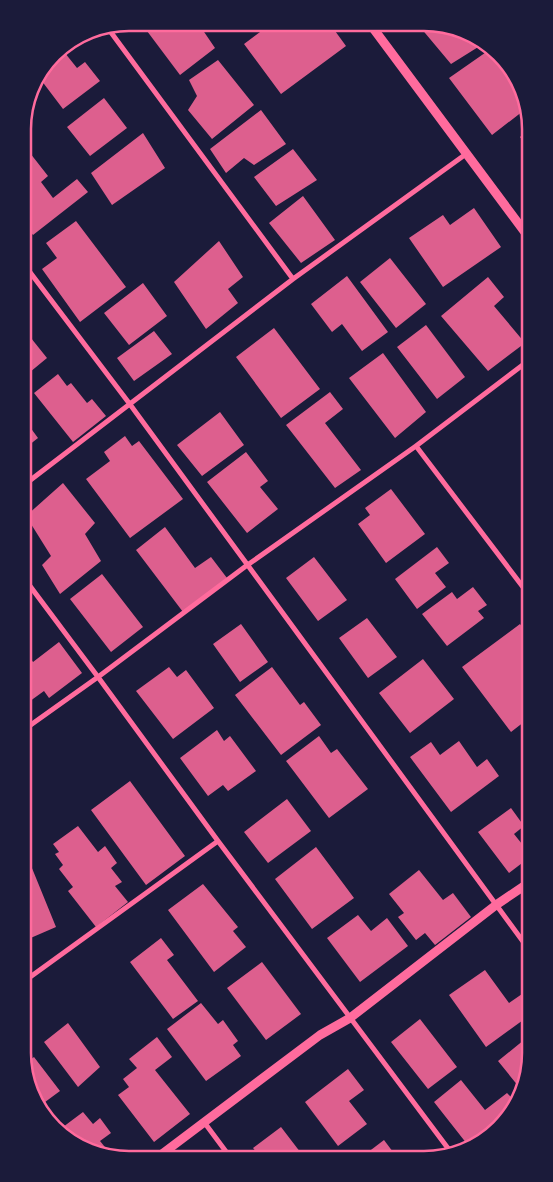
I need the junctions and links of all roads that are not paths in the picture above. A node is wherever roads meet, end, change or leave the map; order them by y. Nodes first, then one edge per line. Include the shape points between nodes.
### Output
1 (375, 31) edge
2 (112, 33) edge
3 (466, 154) junction
4 (522, 228) edge
5 (31, 274) edge
6 (293, 279) junction
7 (522, 366) edge
8 (128, 404) junction
9 (416, 446) junction
10 (31, 480) edge
11 (246, 566) junction
12 (522, 586) edge
13 (31, 587) edge
14 (98, 677) junction
15 (31, 725) edge
16 (218, 841) junction
17 (522, 887) edge
18 (496, 905) junction
19 (522, 940) edge
20 (31, 976) edge
21 (350, 1018) junction
22 (204, 1122) junction
23 (447, 1147) edge
24 (166, 1151) edge
25 (226, 1151) edge

1 - 3 street
2 - 6 street
3 - 4 street
3 - 6 street
5 - 8 street
6 - 8 street
7 - 9 street
8 - 10 street
8 - 11 street
9 - 11 street
9 - 12 street
11 - 14 street
11 - 18 street
13 - 14 street
14 - 15 street
14 - 16 street
16 - 20 street
16 - 21 street
17 - 18 street
18 - 19 street
18 - 21 street
21 - 22 street via 320,1035
21 - 23 street
22 - 24 street
22 - 25 street

